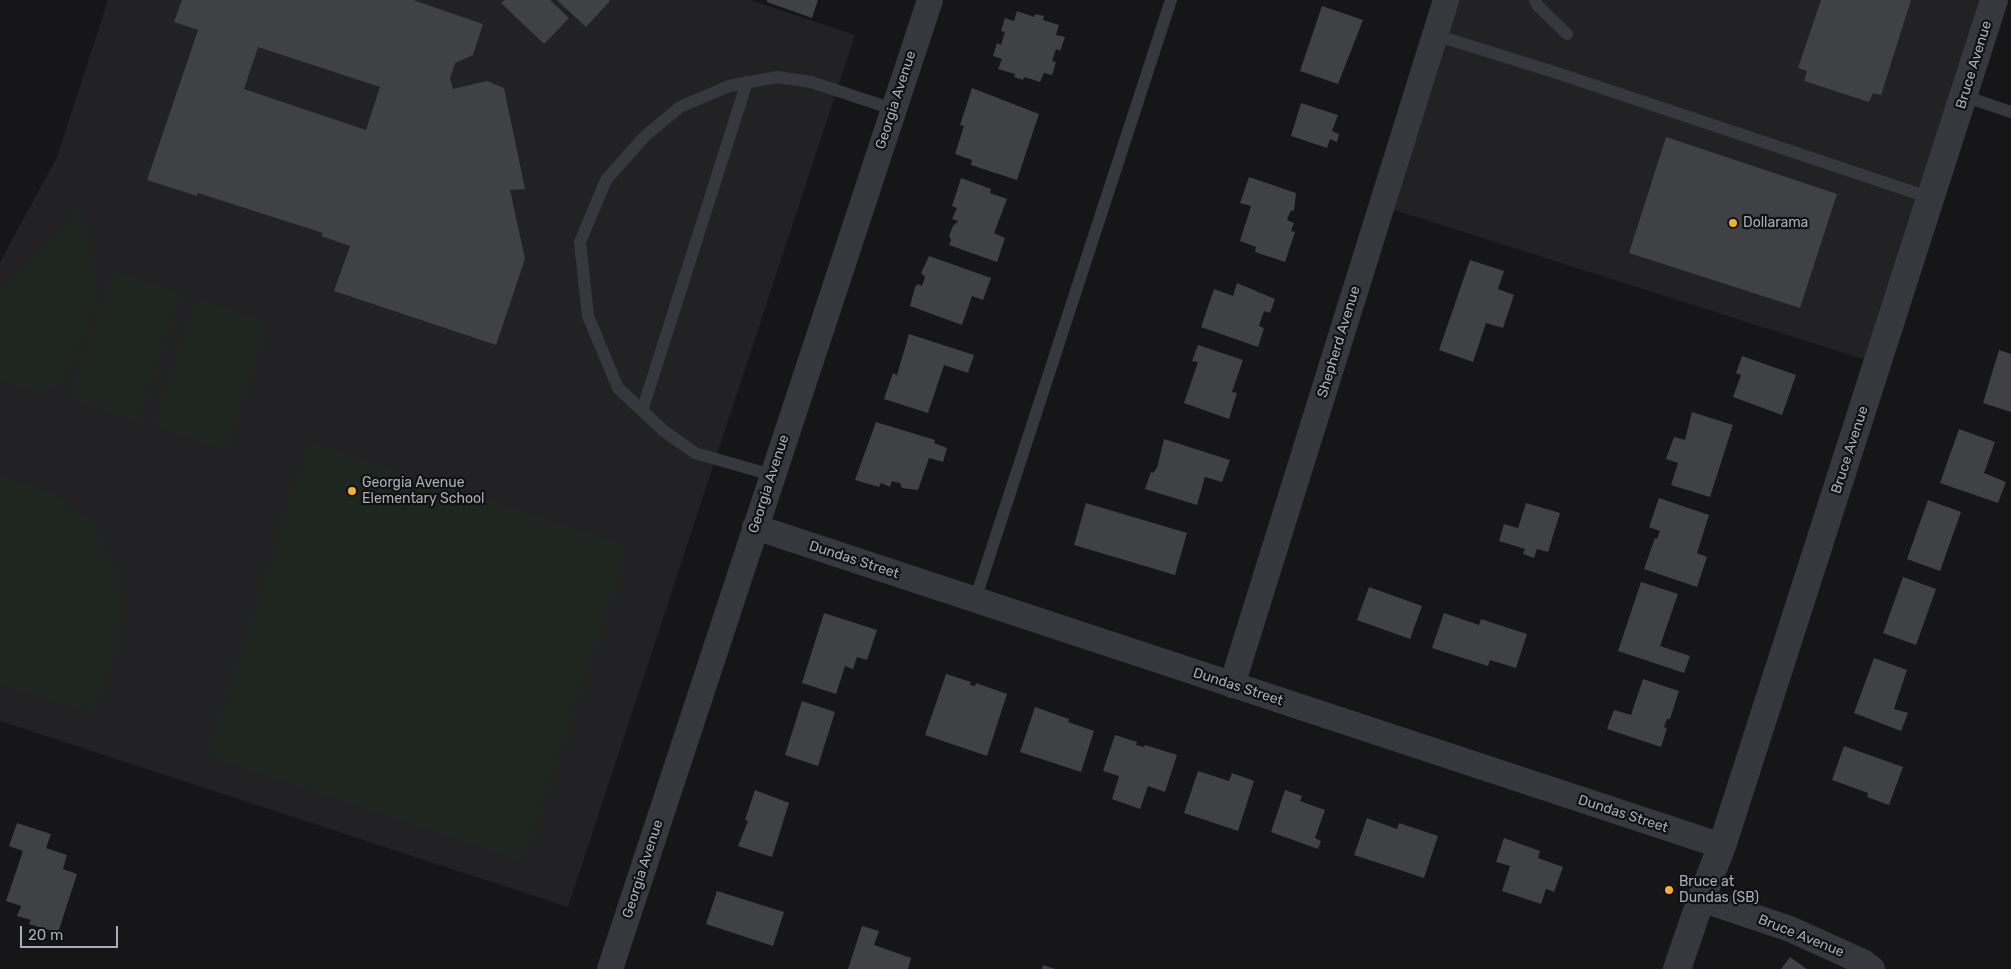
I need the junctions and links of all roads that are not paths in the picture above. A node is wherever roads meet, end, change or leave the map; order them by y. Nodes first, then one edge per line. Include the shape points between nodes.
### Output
1 (930, 0) edge
2 (1171, 0) edge
3 (1446, 0) edge
4 (1535, 0) edge
5 (1994, 0) edge
6 (1546, 6) edge
7 (1567, 34) dead end
8 (1435, 35) junction
9 (747, 82) junction
10 (1964, 96) junction
11 (894, 109) junction
12 (2011, 112) edge
13 (1932, 198) junction
14 (642, 411) junction
15 (772, 475) junction
16 (755, 528) junction
17 (976, 600) junction
18 (1232, 685) junction
19 (1722, 846) junction
20 (1700, 899) junction
21 (610, 969) edge
22 (1677, 969) edge
23 (1872, 969) edge

1 - 11 street, Georgia Avenue
2 - 17 lane
3 - 8 street, Shepherd Avenue
4 - 6 lane
5 - 10 street, Bruce Avenue
6 - 7 lane
8 - 13 lane
8 - 18 street, Shepherd Avenue
9 - 11 lane via 777,77 811,82
9 - 14 lane
9 - 14 lane via 729,86 680,107 645,136 606,180 580,242 588,316 618,388
10 - 12 lane
10 - 13 street, Bruce Avenue
11 - 15 street, Georgia Avenue
13 - 19 street, Bruce Avenue
14 - 15 lane via 696,453
15 - 16 street, Georgia Avenue
16 - 17 street, Dundas Street
16 - 21 street, Georgia Avenue
17 - 18 street, Dundas Street
18 - 19 street, Dundas Street
19 - 20 street, Bruce Avenue
20 - 22 street, Bruce Avenue
20 - 23 street, Bruce Avenue via 1790,929

